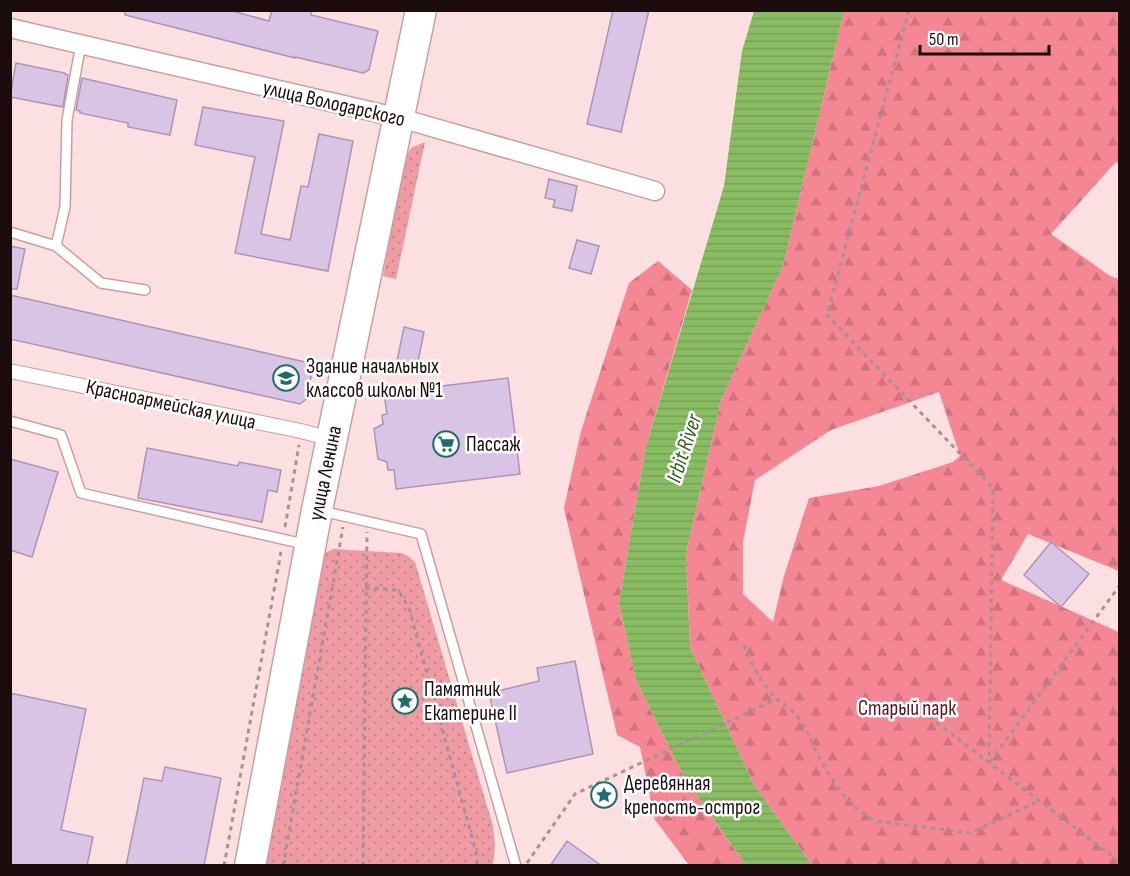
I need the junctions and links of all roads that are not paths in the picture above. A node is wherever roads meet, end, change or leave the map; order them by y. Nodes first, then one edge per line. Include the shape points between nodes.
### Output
1 (421, 10) edge
2 (10, 28) edge
3 (81, 44) junction
4 (400, 118) junction
5 (655, 191) dead end
6 (10, 232) edge
7 (56, 246) junction
8 (145, 290) dead end
9 (10, 371) edge
10 (10, 421) edge
11 (331, 439) junction
12 (331, 513) junction
13 (297, 542) junction
14 (250, 866) edge
15 (516, 866) edge

1 - 4 main road, улица Ленина
2 - 3 street, улица Володарского
3 - 4 street, улица Володарского
3 - 7 lane via 67,120 65,207
4 - 5 street, улица Володарского
4 - 11 main road, улица Ленина
6 - 7 lane
7 - 8 lane via 101,284
9 - 11 street, Красноармейская улица
10 - 13 lane via 61,435 81,494
11 - 12 main road, улица Ленина
12 - 13 main road, улица Ленина
12 - 15 lane via 421,534
13 - 14 main road, улица Ленина

